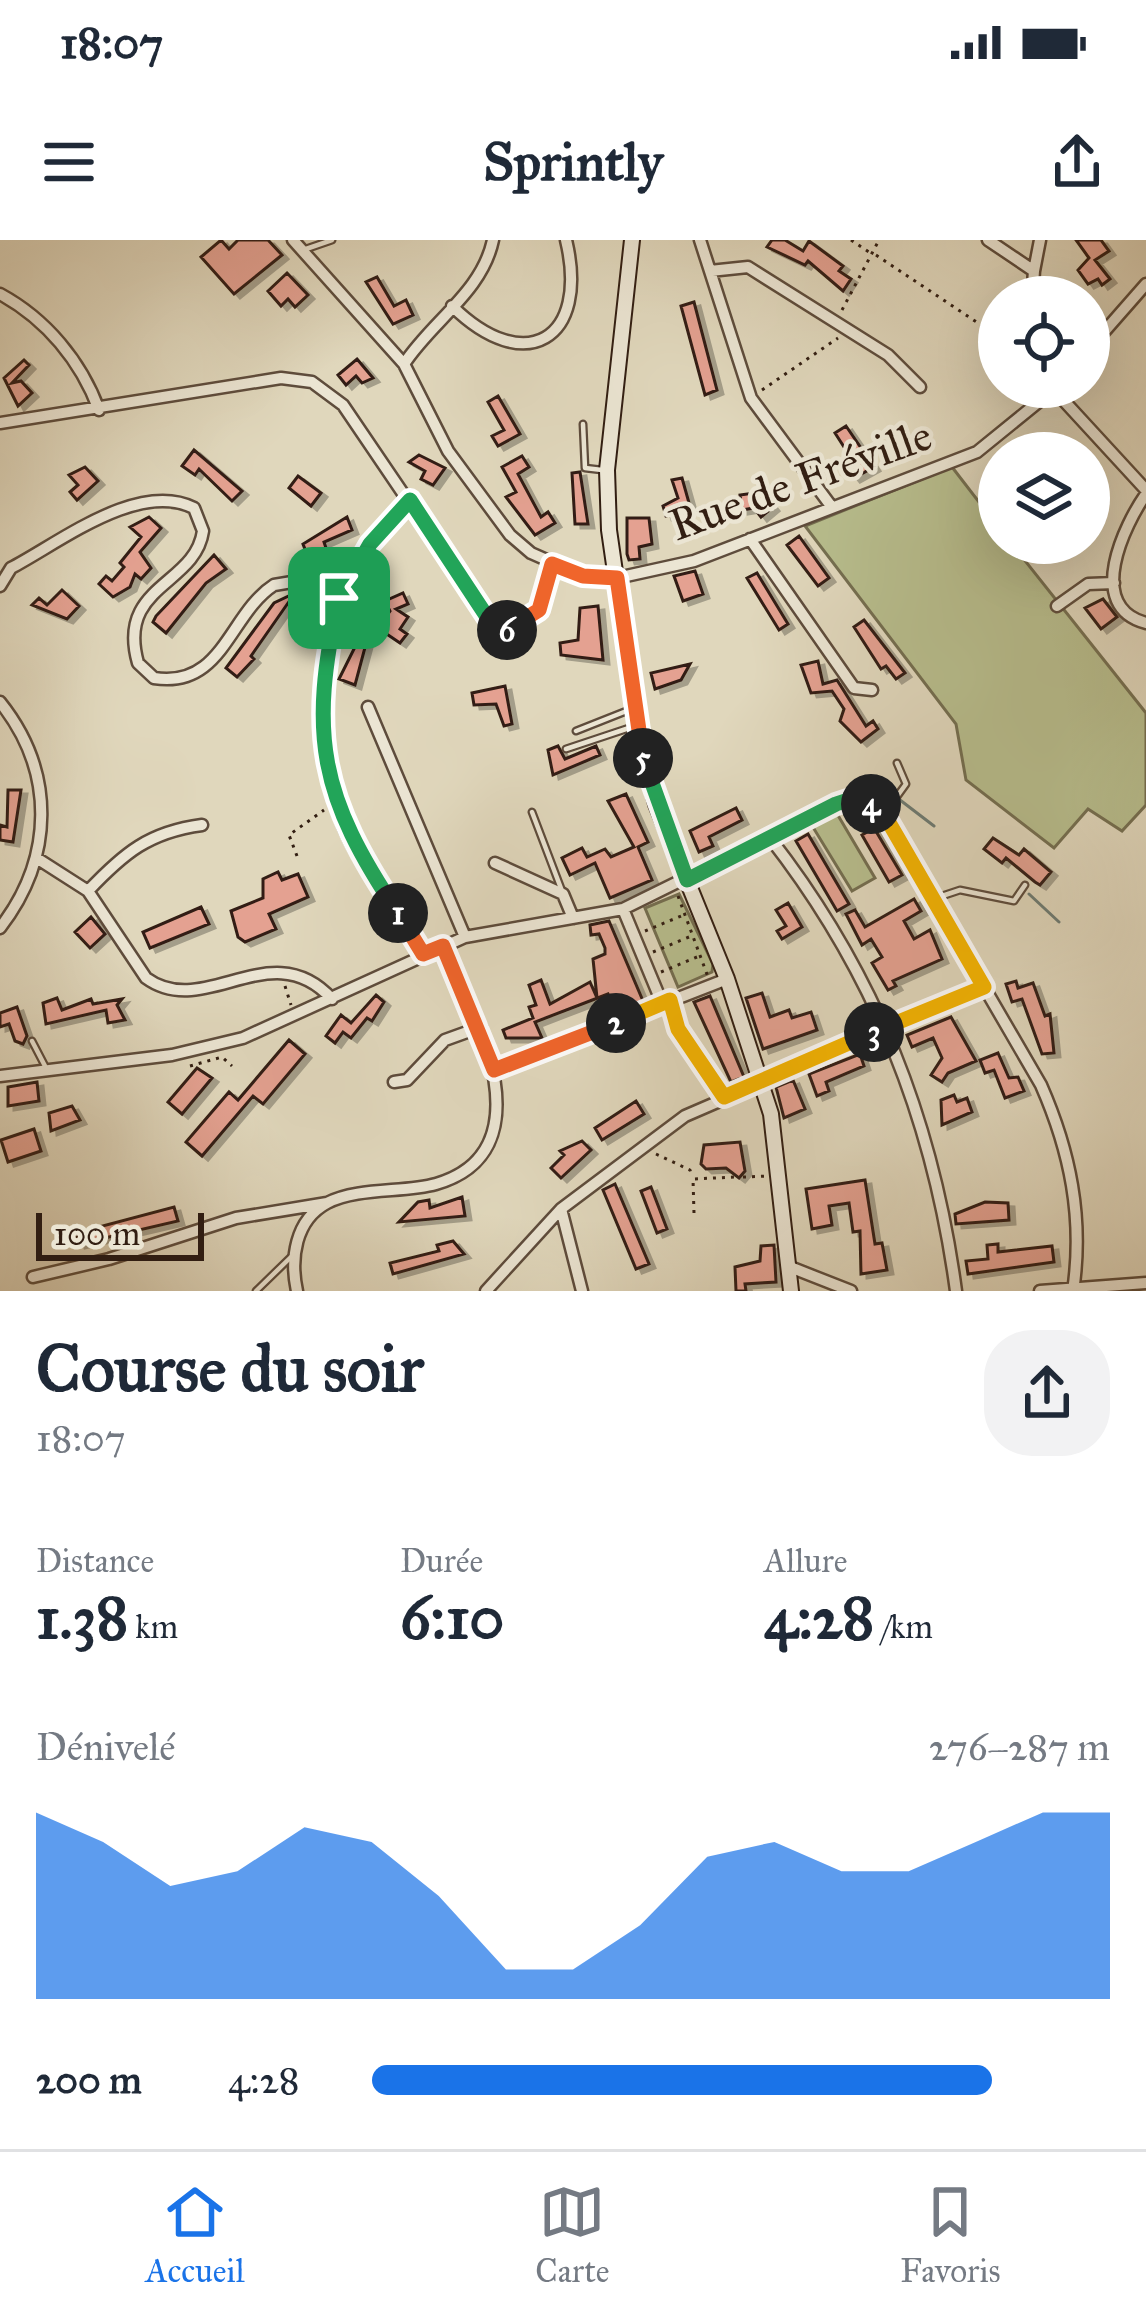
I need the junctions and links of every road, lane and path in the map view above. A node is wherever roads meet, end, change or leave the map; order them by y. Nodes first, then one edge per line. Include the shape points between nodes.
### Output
1 (293, 240) edge
2 (332, 240) edge
3 (493, 240) edge
4 (566, 240) edge
5 (700, 240) edge
6 (851, 240) edge
7 (879, 240) edge
8 (988, 240) edge
9 (1040, 240) edge
10 (631, 243) edge
11 (303, 250) junction
12 (873, 254) junction
13 (710, 271) junction
14 (1034, 271) junction
15 (1034, 276) edge
16 (1146, 284) edge
17 (0, 295) edge
18 (452, 306) junction
19 (835, 322) junction
20 (978, 323) edge
21 (1110, 325) edge
22 (848, 330) junction
23 (404, 364) junction
24 (920, 387) dead end
25 (751, 398) junction
26 (1031, 408) edge
27 (1073, 408) edge
28 (99, 410) junction
29 (0, 423) edge
30 (584, 424) dead end
31 (607, 470) junction
32 (1146, 492) edge
33 (410, 500) junction
34 (831, 506) junction
35 (750, 539) junction
36 (552, 564) junction
37 (617, 578) junction
38 (1114, 583) junction
39 (0, 586) edge
40 (339, 598) junction
41 (1057, 606) dead end
42 (1146, 623) edge
43 (499, 635) joint
44 (872, 690) dead end
45 (0, 702) edge
46 (368, 707) dead end
47 (635, 708) junction
48 (638, 726) junction
49 (576, 730) dead end
50 (566, 749) dead end
51 (897, 763) dead end
52 (335, 802) junction
53 (887, 810) junction
54 (532, 812) dead end
55 (202, 825) dead end
56 (770, 838) junction
57 (297, 856) dead end
58 (38, 859) junction
59 (495, 863) dead end
60 (680, 883) junction
61 (1025, 885) dead end
62 (88, 891) junction
63 (563, 894) junction
64 (933, 899) junction
65 (623, 909) junction
66 (691, 911) junction
67 (573, 918) junction
68 (0, 928) edge
69 (699, 932) junction
70 (634, 935) junction
71 (465, 937) junction
72 (443, 946) junction
73 (707, 952) junction
74 (423, 954) junction
75 (643, 956) junction
76 (280, 973) junction
77 (651, 976) junction
78 (727, 979) junction
79 (711, 985) junction
80 (984, 987) junction
81 (289, 999) dead end
82 (332, 999) junction
83 (666, 1002) junction
84 (481, 1027) junction
85 (887, 1027) junction
86 (32, 1041) dead end
87 (190, 1066) dead end
88 (232, 1066) dead end
89 (494, 1070) junction
90 (48, 1071) junction
91 (0, 1076) edge
92 (723, 1079) dead end
93 (761, 1080) junction
94 (394, 1082) dead end
95 (722, 1094) junction
96 (643, 1144) junction
97 (768, 1176) dead end
98 (692, 1179) junction
99 (327, 1203) junction
100 (561, 1208) junction
101 (275, 1211) junction
102 (694, 1213) dead end
103 (297, 1236) junction
104 (294, 1255) junction
105 (790, 1267) junction
106 (33, 1277) dead end
107 (1142, 1283) edge
108 (1074, 1288) edge
109 (256, 1291) edge
110 (297, 1291) edge
111 (486, 1291) edge
112 (581, 1291) edge
113 (791, 1291) edge
114 (850, 1291) edge
115 (956, 1291) edge
116 (1040, 1291) edge

1 - 11 street
2 - 11 lane
3 - 18 street via 480,276
4 - 18 street via 574,294 550,336 498,339
5 - 13 street
6 - 12 path
7 - 12 path
8 - 14 street
9 - 14 street
10 - 31 street
11 - 23 street
12 - 19 path
12 - 20 path
13 - 19 street via 748,267
13 - 25 street
14 - 15 street
16 - 21 street
17 - 28 street via 38,320 75,362
18 - 23 street
19 - 22 street
22 - 24 street
22 - 25 path
23 - 36 street via 471,486 510,535
25 - 34 street
26 - 34 street, Rue de Fréville via 977,452
27 - 32 street
28 - 29 street
28 - 33 street via 280,378 312,382 343,405
30 - 31 lane via 585,468
31 - 37 street
32 - 38 street via 1120,533
33 - 40 street via 370,544
33 - 43 street
34 - 35 street, Rue de Fréville
35 - 37 street, Rue de Fréville
35 - 44 street via 854,688
36 - 37 street
36 - 43 path via 539,610
37 - 47 street
38 - 41 street via 1088,584
38 - 42 street via 1123,604
39 - 40 street via 10,568 126,508 166,500 194,508 203,532 196,552 145,600 136,620 138,663 154,678 182,678 206,665 274,585 298,581
40 - 52 street via 322,706
45 - 58 street via 37,768 44,813
46 - 71 street
47 - 48 street
47 - 49 lane
48 - 50 lane
48 - 60 street
51 - 53 lane via 905,772 901,791
52 - 57 path via 289,835
52 - 74 street via 359,856
53 - 56 street via 851,799
53 - 64 street
54 - 63 lane
55 - 62 street via 128,849
56 - 60 street
56 - 85 street via 835,928
58 - 62 street
58 - 68 street
59 - 63 street
60 - 65 street
60 - 66 street
60 - 66 path
61 - 64 lane via 1014,901 960,890
62 - 76 street via 159,988 187,993
63 - 67 street
64 - 80 street
65 - 67 street
65 - 70 street
66 - 69 street
66 - 69 path
66 - 70 path
67 - 71 street
69 - 73 street
69 - 73 path
69 - 75 path
70 - 75 street
71 - 72 street
72 - 74 street
72 - 84 street
73 - 77 path
73 - 78 street
73 - 79 path
74 - 82 street
75 - 77 street
76 - 81 path
76 - 82 street via 319,985
77 - 83 street
78 - 79 street
78 - 93 street
79 - 83 street
80 - 85 street
80 - 108 street via 1057,1122 1076,1211
82 - 90 street via 243,1038
83 - 89 street
83 - 95 path
84 - 89 street
84 - 94 street via 445,1040 407,1081
85 - 93 street
85 - 115 street via 925,1130
86 - 90 lane
87 - 88 path via 222,1058
89 - 99 street via 495,1120 463,1171
90 - 91 street
92 - 95 path
93 - 95 street
93 - 105 street via 781,1164
95 - 96 street
96 - 98 path
96 - 100 street
97 - 98 path
98 - 102 path
99 - 101 street
99 - 103 street
100 - 111 street
100 - 112 street
101 - 103 street
101 - 106 street
103 - 104 street
104 - 109 lane
104 - 110 street
105 - 113 street
105 - 114 street
107 - 108 street
108 - 116 street

